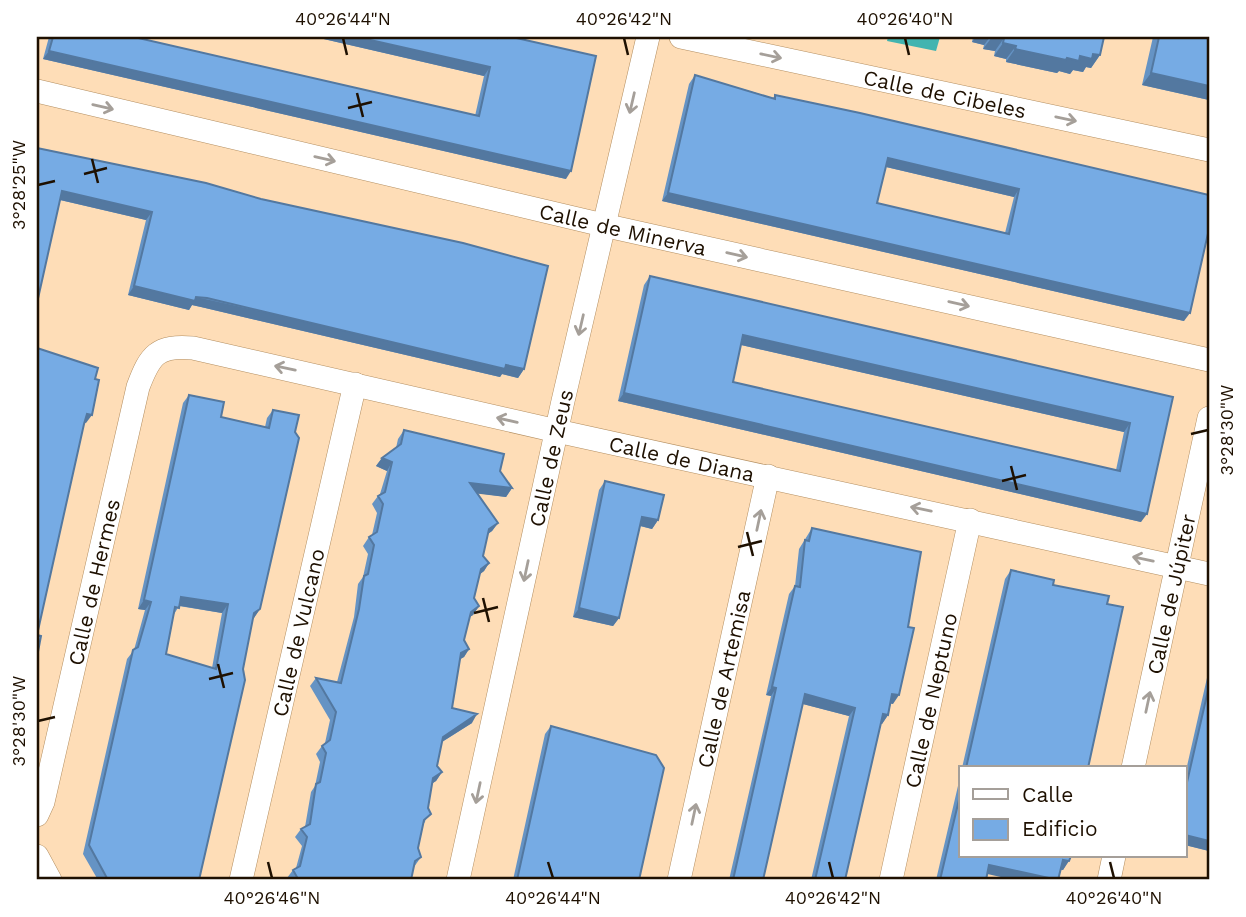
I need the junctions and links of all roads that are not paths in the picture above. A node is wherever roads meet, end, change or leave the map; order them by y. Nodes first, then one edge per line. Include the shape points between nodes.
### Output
1 (648, 37) edge
2 (681, 37) edge
3 (37, 91) edge
4 (1209, 149) edge
5 (603, 225) junction
6 (156, 352) joint
7 (1209, 360) edge
8 (355, 384) junction
9 (1209, 418) edge
10 (557, 431) junction
11 (768, 476) junction
12 (970, 520) junction
13 (1177, 567) junction
14 (1209, 573) edge
15 (1133, 766) edge
16 (37, 815) edge
17 (37, 856) edge
18 (1114, 858) edge
19 (50, 880) edge
20 (241, 880) edge
21 (458, 880) edge
22 (680, 880) edge
23 (891, 880) edge
24 (1109, 880) edge

1 -> 5 street, Calle de Zeus
2 -> 4 street, Calle de Cibeles
3 -> 5 street, Calle de Minerva
5 -> 7 street, Calle de Minerva
5 -> 10 street, Calle de Zeus
8 -> 6 street, Calle de Diana via 193,348 174,346
6 - 16 street, Calle de Hermes via 138,387
10 -> 8 street, Calle de Diana
8 - 20 street, Calle de Vulcano
9 - 13 street, Calle de Júpiter
10 - 11 street, Calle de Diana
10 -> 21 street, Calle de Zeus
12 -> 11 street, Calle de Diana
22 -> 11 street, Calle de Artemisa
13 -> 12 street, Calle de Diana
12 - 23 street, Calle de Neptuno
13 - 14 street, Calle de Diana
15 -> 13 street, Calle de Júpiter
17 - 19 street
18 - 24 street

